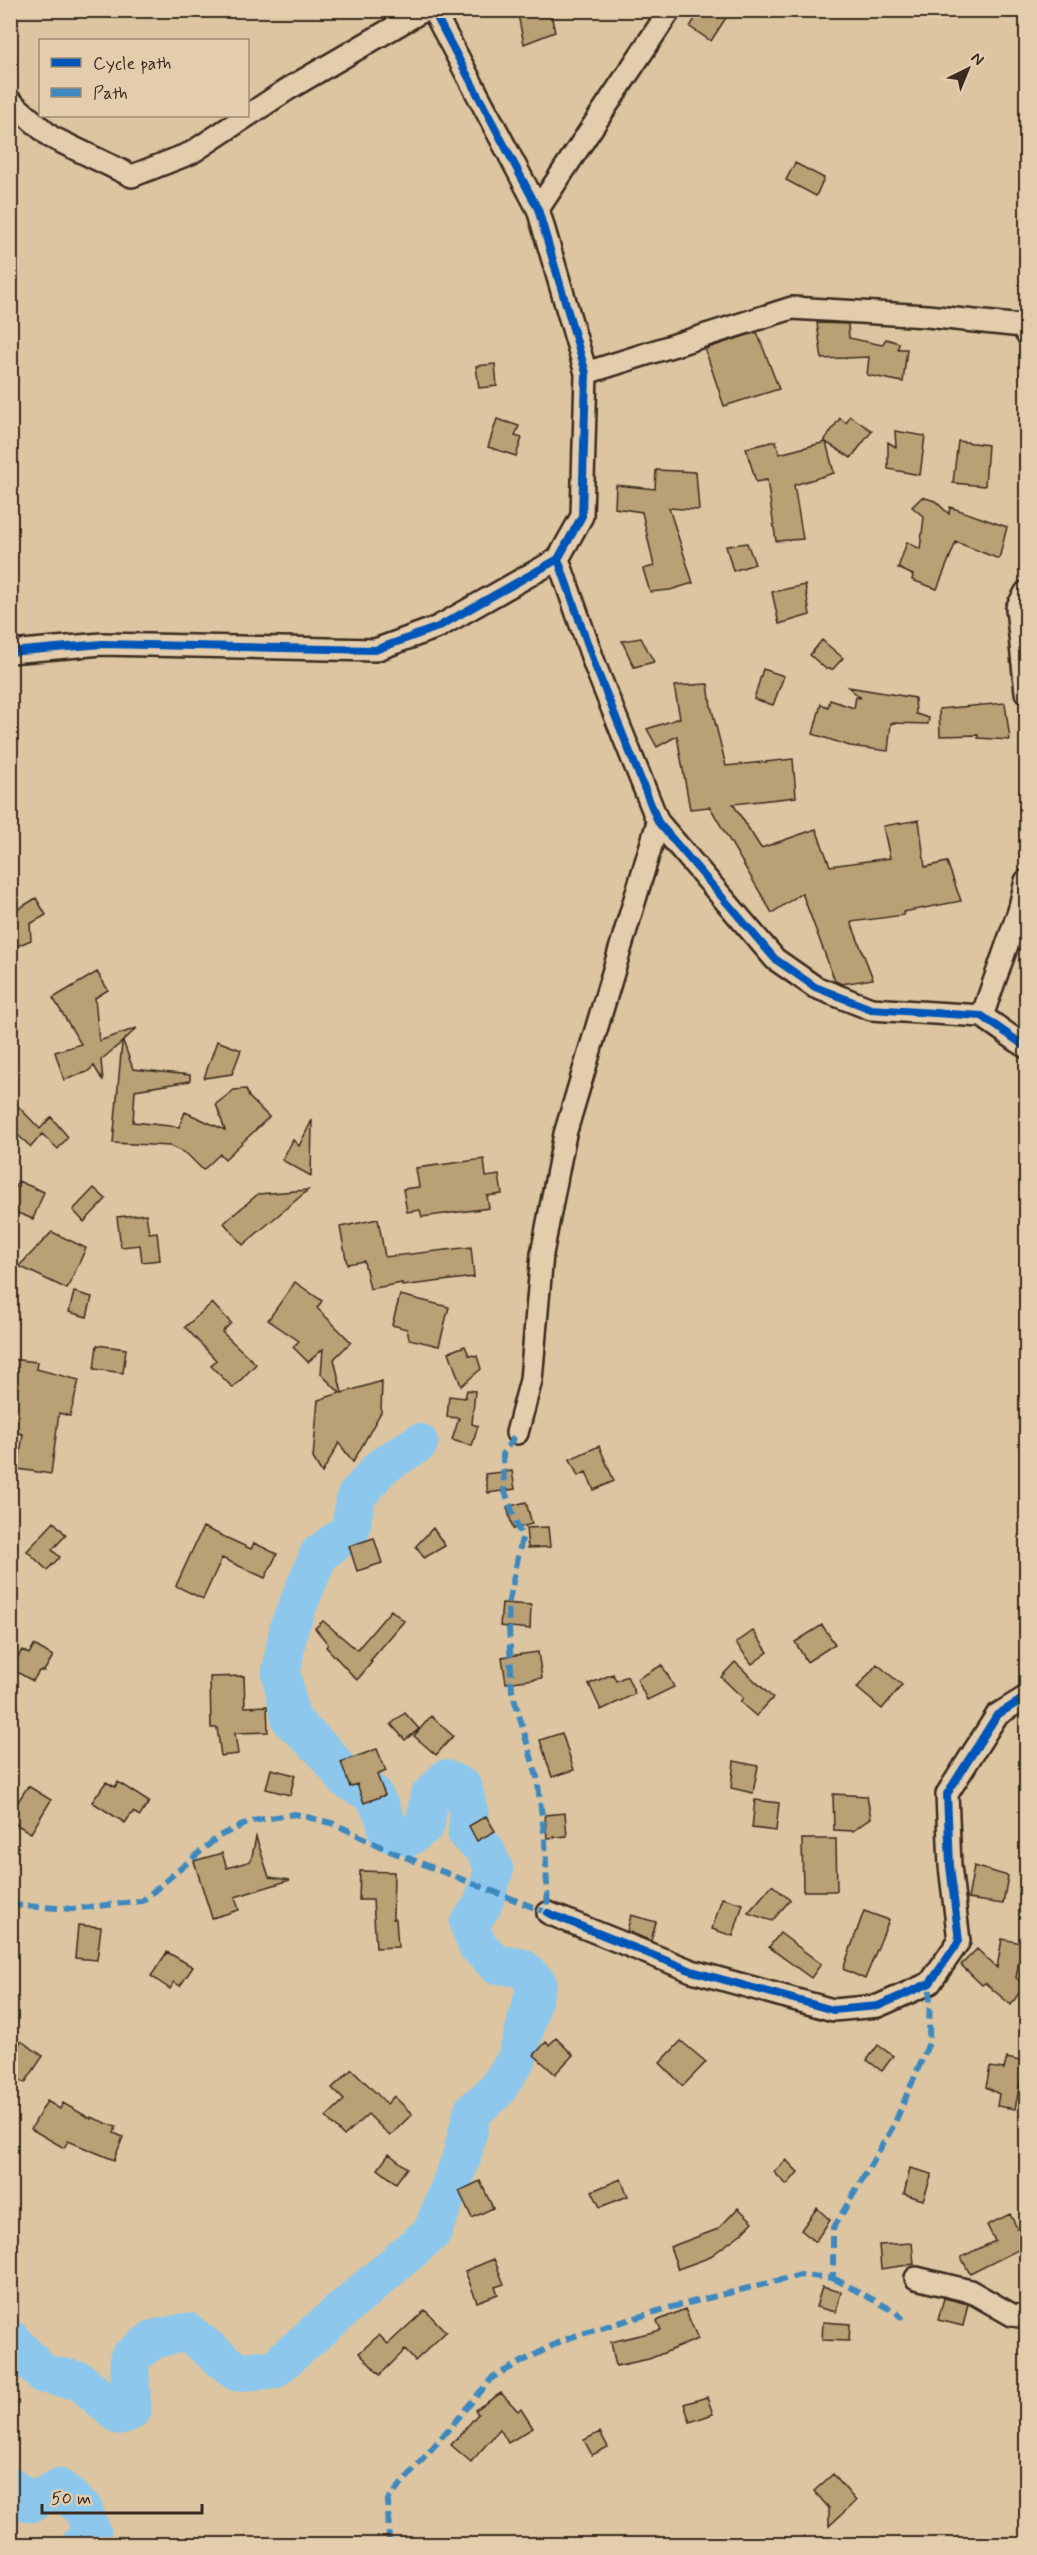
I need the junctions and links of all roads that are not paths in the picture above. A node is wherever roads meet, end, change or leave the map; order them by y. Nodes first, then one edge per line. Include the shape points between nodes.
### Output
1 (424, 10) edge
2 (433, 10) edge
3 (670, 10) edge
4 (10, 101) edge
5 (249, 115) edge
6 (246, 117) edge
7 (538, 209) junction
8 (1025, 327) edge
9 (586, 373) junction
10 (558, 559) junction
11 (1026, 592) edge
12 (10, 652) edge
13 (1026, 692) edge
14 (658, 822) junction
15 (1026, 881) edge
16 (982, 1016) junction
17 (1026, 1051) edge
18 (517, 1433) dead end
19 (1026, 1697) edge
20 (548, 1913) dead end
21 (916, 2278) dead end
22 (1026, 2317) edge

1 - 5 street
2 - 7 street
3 - 7 street
4 - 6 street via 51,136 132,176 191,153
7 - 9 street
8 - 9 street via 927,316 792,309
9 - 10 street via 582,516
10 - 12 street via 438,627 375,650 102,645
10 - 14 street via 596,668
11 - 13 street via 1017,608
14 - 16 street via 775,959 815,987 871,1009
14 - 18 street via 565,1134 542,1254 531,1380
15 - 16 street
16 - 17 street
19 - 20 street via 997,1715 947,1794 959,1941 930,1983 878,2006 833,2010 692,1971
21 - 22 street via 970,2291 1012,2315

